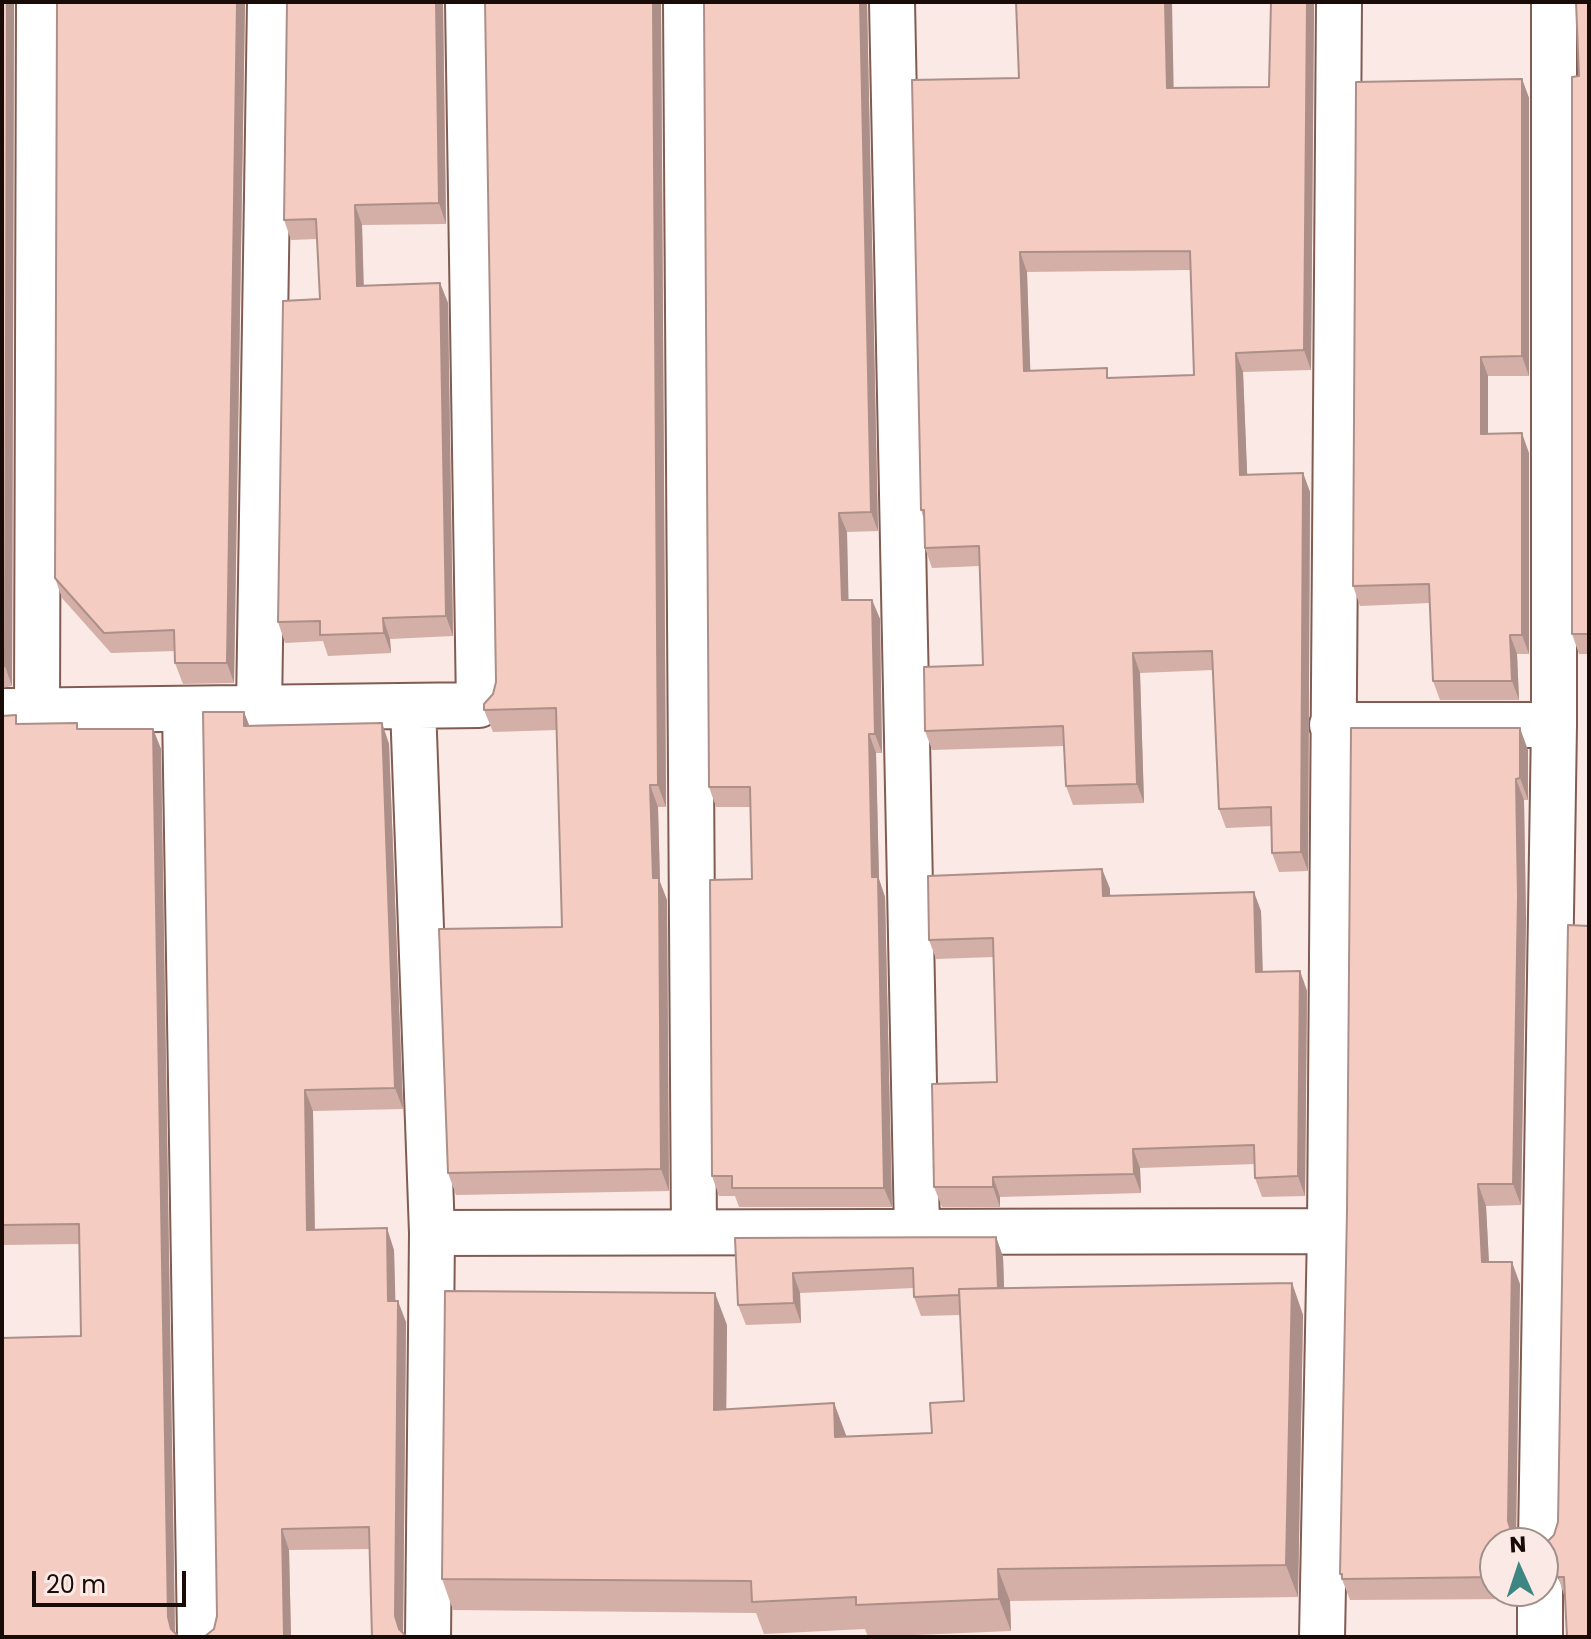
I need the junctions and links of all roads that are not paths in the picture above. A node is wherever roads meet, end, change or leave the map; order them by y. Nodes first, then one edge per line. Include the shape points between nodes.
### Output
1 (39, 2) edge
2 (270, 2) edge
3 (468, 2) edge
4 (686, 2) edge
5 (892, 2) edge
6 (1339, 2) edge
7 (1554, 2) edge
8 (413, 706) junction
9 (259, 708) junction
10 (185, 709) junction
11 (20, 711) edge
12 (1332, 725) junction
13 (1554, 725) junction
14 (694, 1231) junction
15 (917, 1231) junction
16 (1330, 1231) junction
17 (432, 1233) junction
18 (1541, 1527) edge
19 (1540, 1607) edge
20 (200, 1637) edge
21 (428, 1637) edge
22 (1322, 1637) edge
23 (1540, 1637) edge

1 - 11 street
2 - 9 street
3 - 8 street via 479,705
4 - 14 street
5 - 15 street
6 - 12 street
7 - 13 street
8 - 9 street
8 - 17 street
9 - 10 street
10 - 11 street
10 - 20 street
12 - 13 street
12 - 16 street
13 - 18 street
14 - 15 street
14 - 17 street
15 - 16 street
16 - 22 street
17 - 21 street
19 - 23 street

